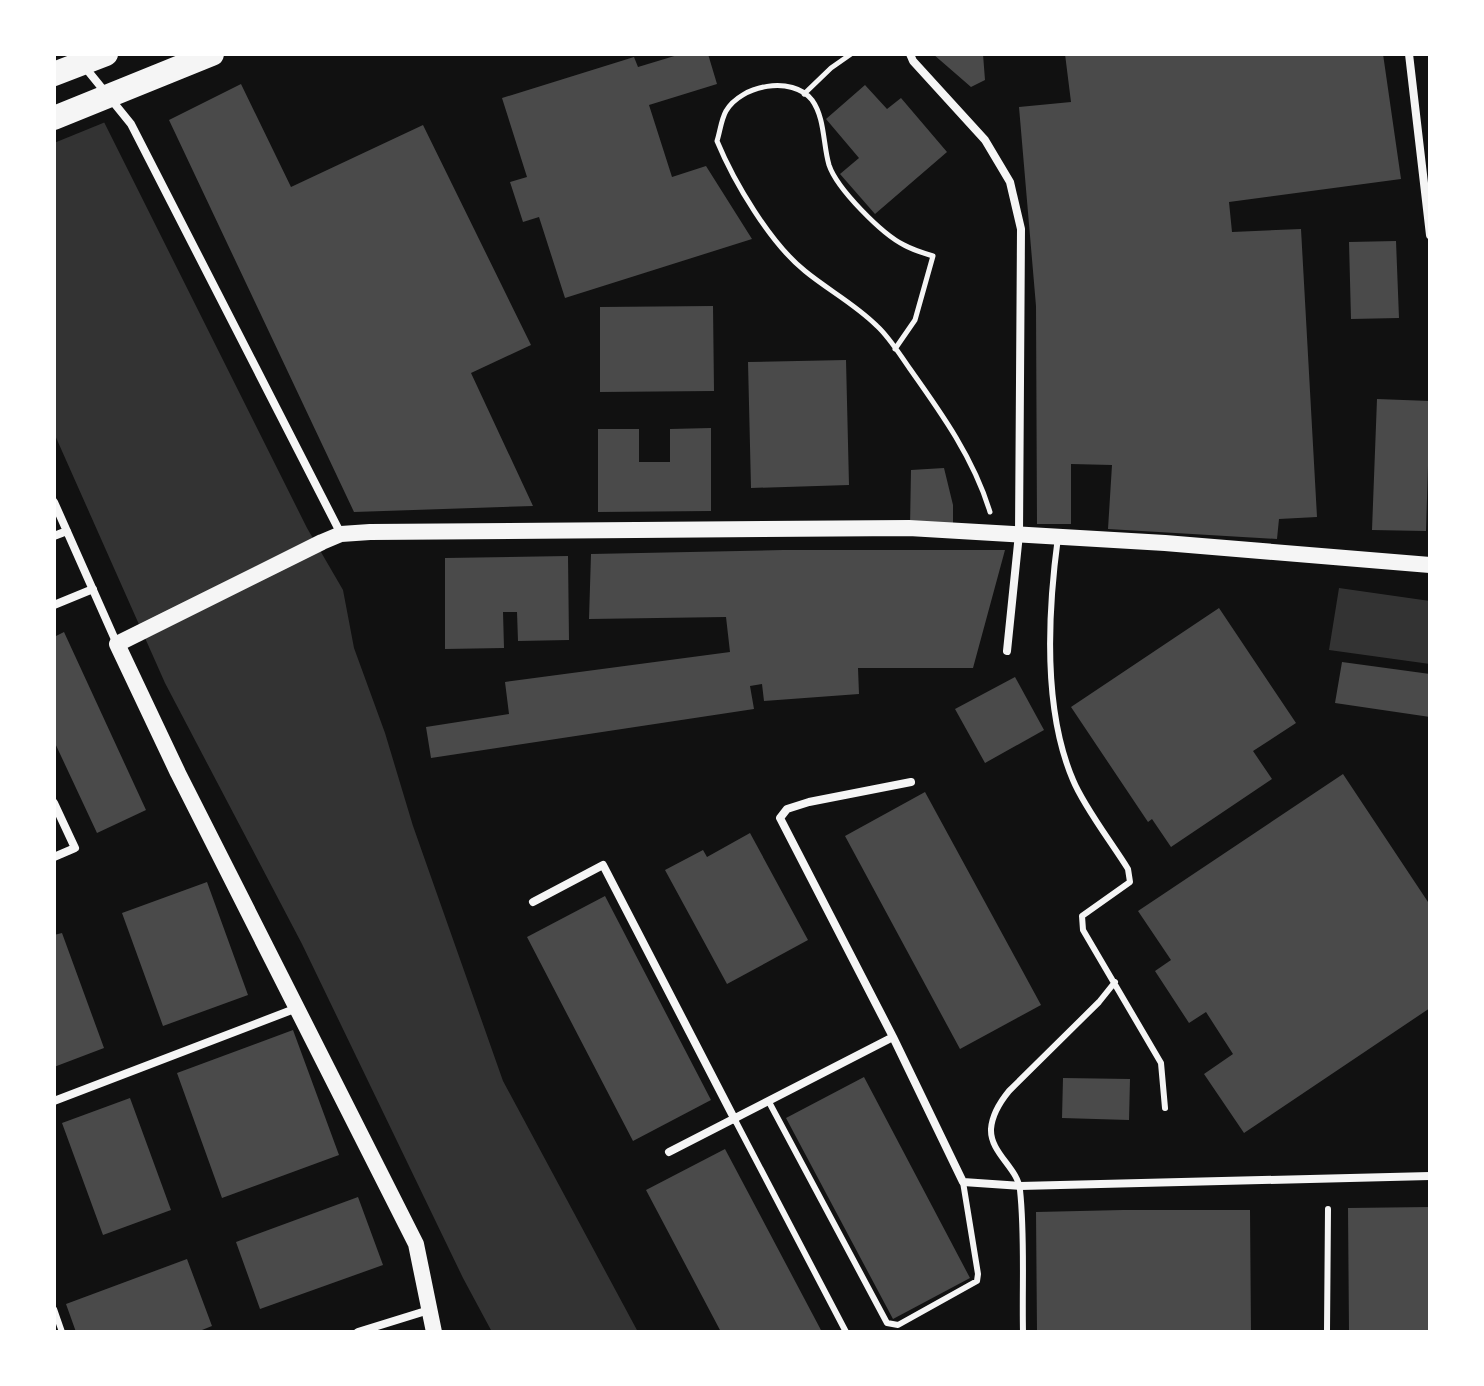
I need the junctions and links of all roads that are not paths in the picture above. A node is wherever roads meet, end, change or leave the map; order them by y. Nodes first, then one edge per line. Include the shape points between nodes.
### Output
1 (75, 54) edge
2 (106, 54) edge
3 (212, 54) edge
4 (910, 54) edge
5 (1409, 54) edge
6 (54, 74) edge
7 (54, 118) edge
8 (1430, 235) edge
9 (54, 502) edge
10 (67, 531) junction
11 (341, 534) junction
12 (1019, 534) junction
13 (54, 536) edge
14 (1058, 537) junction
15 (1430, 565) edge
16 (93, 589) junction
17 (54, 605) edge
18 (117, 644) junction
19 (1007, 651) dead end
20 (911, 782) dead end
21 (54, 803) edge
22 (54, 857) edge
23 (533, 902) dead end
24 (1115, 982) junction
25 (298, 1008) junction
26 (893, 1037) junction
27 (54, 1101) edge
28 (769, 1102) junction
29 (1165, 1108) dead end
30 (735, 1120) junction
31 (669, 1152) dead end
32 (1430, 1176) edge
33 (963, 1182) junction
34 (1020, 1186) junction
35 (1328, 1209) dead end
36 (54, 1309) edge
37 (430, 1309) junction
38 (62, 1332) edge
39 (358, 1332) edge
40 (434, 1332) edge
41 (846, 1332) edge
42 (1023, 1332) edge
43 (1327, 1332) edge

1 - 11 street via 131,124
2 - 6 highway
3 - 7 highway
4 - 12 street via 985,140 1010,182 1021,229
5 - 8 street
9 - 10 street
10 - 13 street
10 - 16 street
11 - 12 main road via 909,528
11 - 18 main road
12 - 14 main road
12 - 19 street
14 - 15 main road
14 - 24 lane via 1048,634 1059,731 1073,781 1128,869 1130,882 1082,916 1083,930
16 - 17 street
16 - 18 street
18 - 25 main road
20 - 26 street via 809,802 787,809 780,818
21 - 22 street via 75,848
23 - 30 street via 603,865
24 - 29 lane via 1161,1063
24 - 34 lane via 999,1104 992,1142
25 - 27 street
25 - 37 main road via 416,1244
26 - 28 street
26 - 33 street
28 - 30 street
28 - 33 lane via 893,1326 977,1281
30 - 31 street
30 - 41 lane
32 - 34 street
33 - 34 street
34 - 42 lane
35 - 43 lane
36 - 38 lane
37 - 39 street
37 - 40 main road

